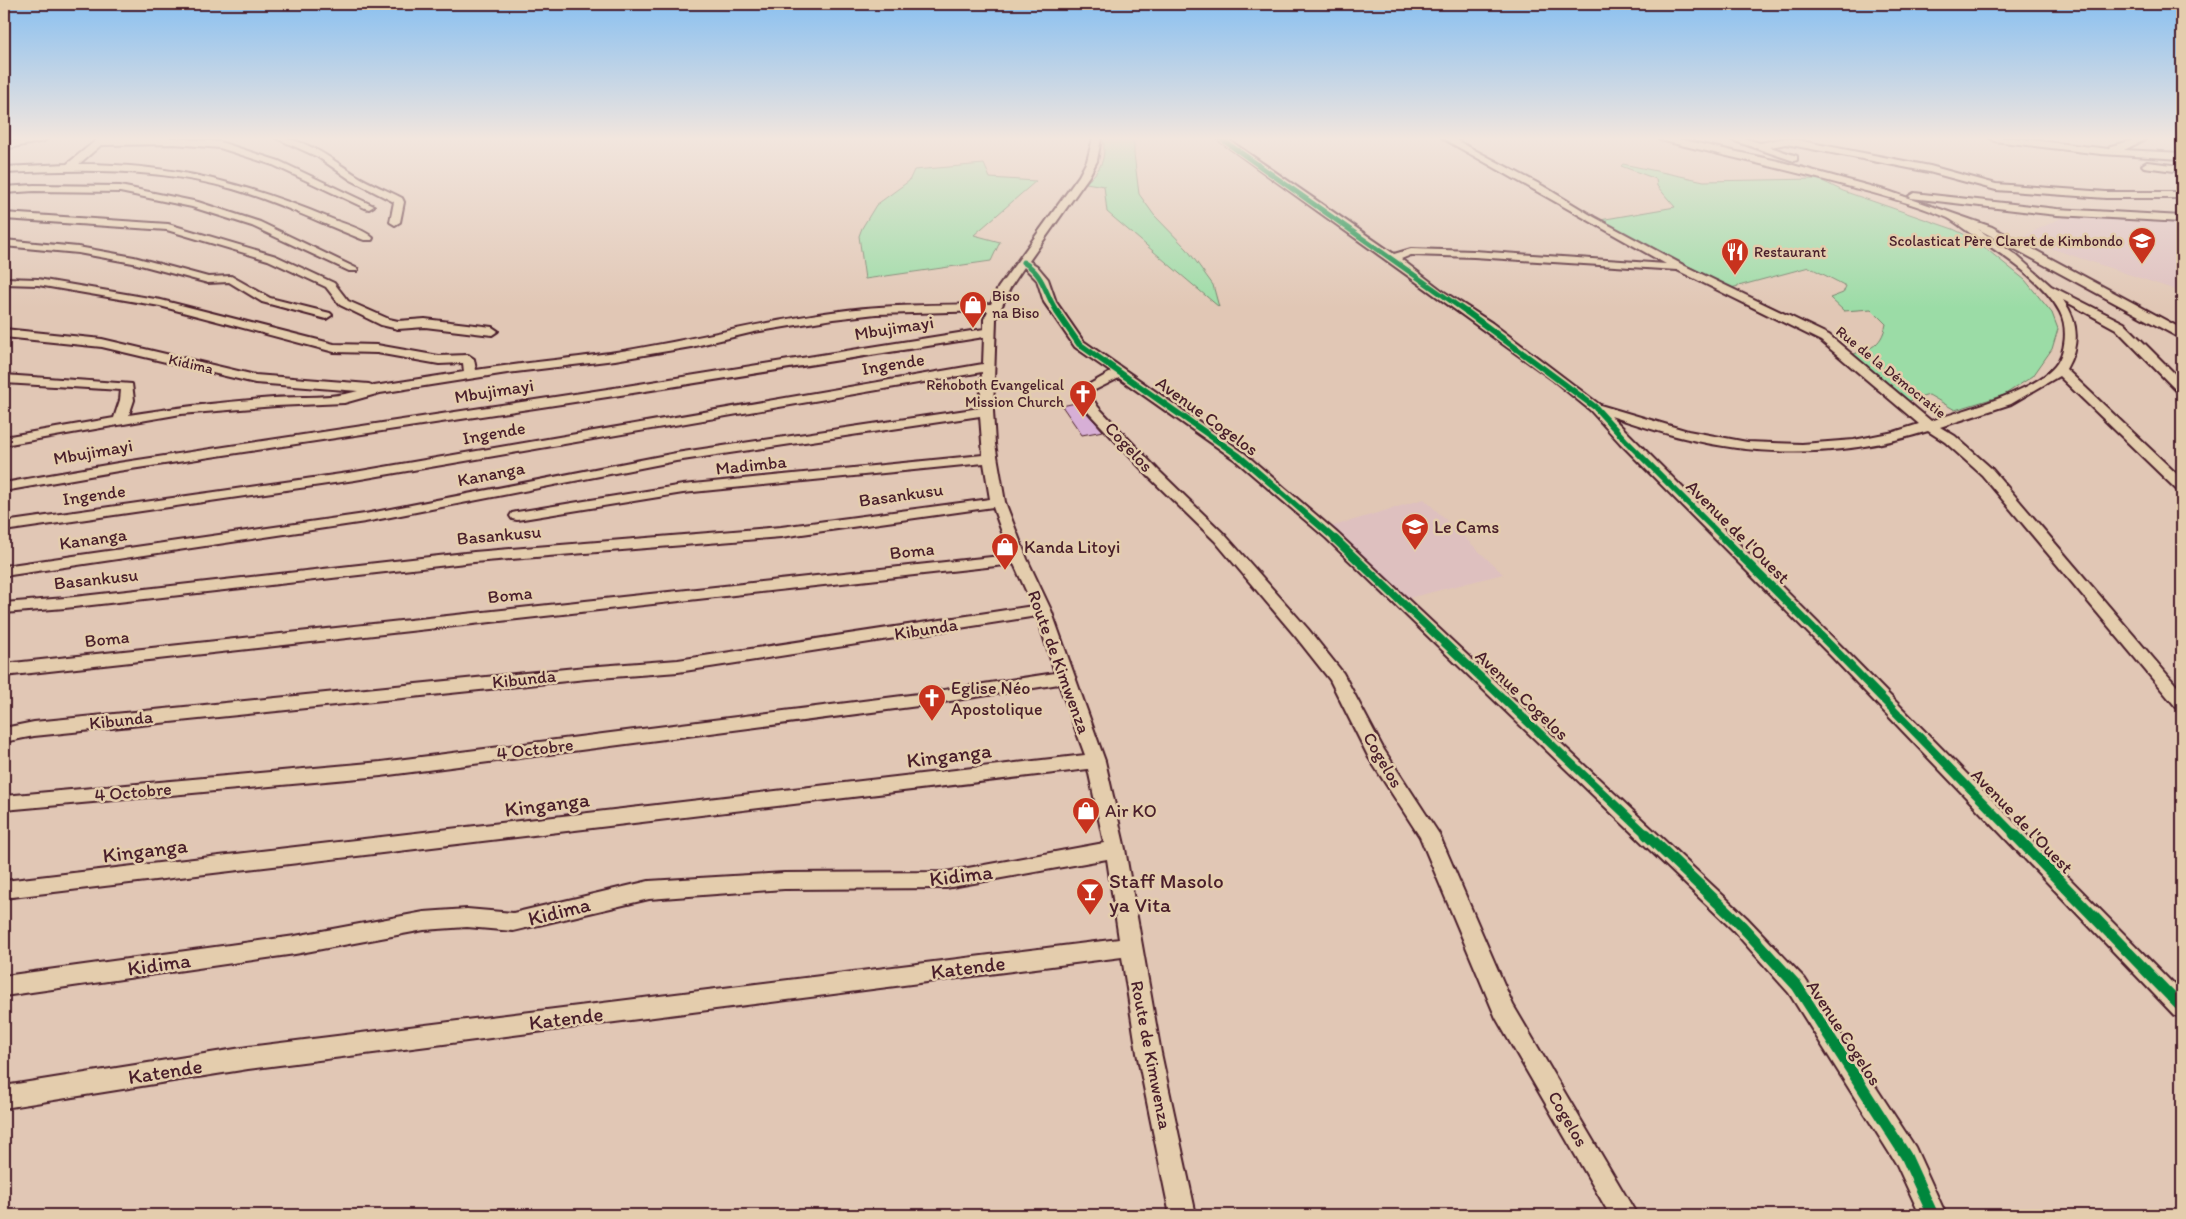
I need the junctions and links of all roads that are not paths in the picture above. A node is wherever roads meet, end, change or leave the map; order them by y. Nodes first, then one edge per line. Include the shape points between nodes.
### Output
1 (149, 195) edge
2 (257, 195) edge
3 (344, 195) edge
4 (388, 195) edge
5 (1071, 195) edge
6 (1302, 195) edge
7 (1551, 195) edge
8 (1891, 195) edge
9 (1902, 195) edge
10 (2104, 195) edge
11 (2182, 195) edge
12 (369, 206) dead end
13 (1950, 215) junction
14 (4, 216) edge
15 (2182, 219) edge
16 (395, 222) dead end
17 (368, 238) dead end
18 (4, 243) edge
19 (1394, 259) junction
20 (1023, 262) junction
21 (1681, 268) junction
22 (353, 269) dead end
23 (4, 281) edge
24 (2045, 286) junction
25 (994, 307) junction
26 (326, 315) dead end
27 (492, 331) dead end
28 (990, 332) junction
29 (4, 333) edge
30 (2182, 334) edge
31 (989, 367) junction
32 (2059, 368) junction
33 (1120, 372) junction
34 (471, 374) junction
35 (4, 379) edge
36 (2182, 388) edge
37 (380, 389) junction
38 (1595, 407) junction
39 (986, 411) junction
40 (120, 421) junction
41 (1928, 426) junction
42 (4, 441) edge
43 (990, 458) junction
44 (4, 487) edge
45 (2182, 487) edge
46 (998, 502) junction
47 (517, 516) dead end
48 (4, 526) edge
49 (1019, 559) junction
50 (4, 571) edge
51 (4, 608) edge
52 (1043, 610) junction
53 (4, 670) edge
54 (1065, 677) junction
55 (2182, 703) edge
56 (4, 735) edge
57 (1096, 761) junction
58 (4, 803) edge
59 (1116, 849) junction
60 (4, 890) edge
61 (1130, 947) junction
62 (4, 986) edge
63 (2182, 1008) edge
64 (4, 1097) edge
65 (1183, 1215) edge
66 (1624, 1215) edge
67 (1933, 1215) edge

1 - 22 street via 194,204 256,224
2 - 17 street
3 - 12 street
4 - 16 street via 398,200
5 - 20 street, Route de Kimwenza
6 - 19 street, Avenue de l'Ouest
7 - 21 street, Rue de la Démocratie
8 - 13 street
9 - 15 street via 2057,212
10 - 11 street
13 - 24 street via 1999,248
13 - 30 street via 1993,231
14 - 27 street via 168,227 272,258 330,285 344,303 385,322
18 - 26 street via 78,250 134,260 206,279 228,279 269,301
19 - 21 street via 1411,252
19 - 38 street, Avenue de l'Ouest
20 - 25 street, Route de Kimwenza
20 - 33 street, Avenue Cogelos via 1042,279 1050,302 1079,344
21 - 41 street, Rue de la Démocratie via 1825,338
23 - 34 street via 38,282 161,303 334,348 377,349 439,360 465,358
24 - 32 street via 2061,304 2069,322 2069,348
24 - 36 street via 2120,326
25 - 28 street, Route de Kimwenza
25 - 34 street via 833,314 615,356
28 - 31 street, Route de Kimwenza
28 - 44 street, Mbujimayi via 118,466
29 - 37 street, Kidima via 102,343 255,379
31 - 39 street, Route de Kimwenza
31 - 48 street, Ingende via 355,476
32 - 41 street via 2006,401
32 - 45 street
33 - 66 street, Cogelos via 1087,390 1084,396 1154,473 1220,538 1337,677 1376,753 1429,834 1504,1011
33 - 67 street, Avenue Cogelos via 1239,456 1330,535 1740,924 1797,986 1906,1156
34 - 37 street
35 - 40 street via 127,387 127,400
37 - 40 street via 344,400 208,407
38 - 41 street via 1686,435 1747,446 1802,448 1854,444
38 - 63 street, Avenue de l'Ouest
39 - 43 street, Route de Kimwenza
39 - 50 street, Kananga via 694,454 365,518
40 - 42 street
41 - 55 street, Rue de la Démocratie via 1950,439 1987,472
43 - 46 street, Route de Kimwenza
43 - 47 street, Madimba via 683,489
46 - 49 street, Route de Kimwenza
46 - 51 street, Basankusu via 781,532 474,557 65,604
49 - 52 street, Route de Kimwenza
49 - 53 street, Boma
52 - 54 street, Route de Kimwenza
52 - 56 street, Kibunda via 678,666 323,699 34,729
54 - 57 street, Route de Kimwenza
54 - 58 street, 4 Octobre via 918,700 381,769
57 - 59 street, Route de Kimwenza
57 - 60 street, Kinganga
59 - 61 street, Route de Kimwenza
59 - 62 street, Kidima via 946,880 784,881 649,890 526,920 467,918 424,921 295,945
61 - 64 street, Katende via 248,1058
61 - 65 street, Route de Kimwenza

